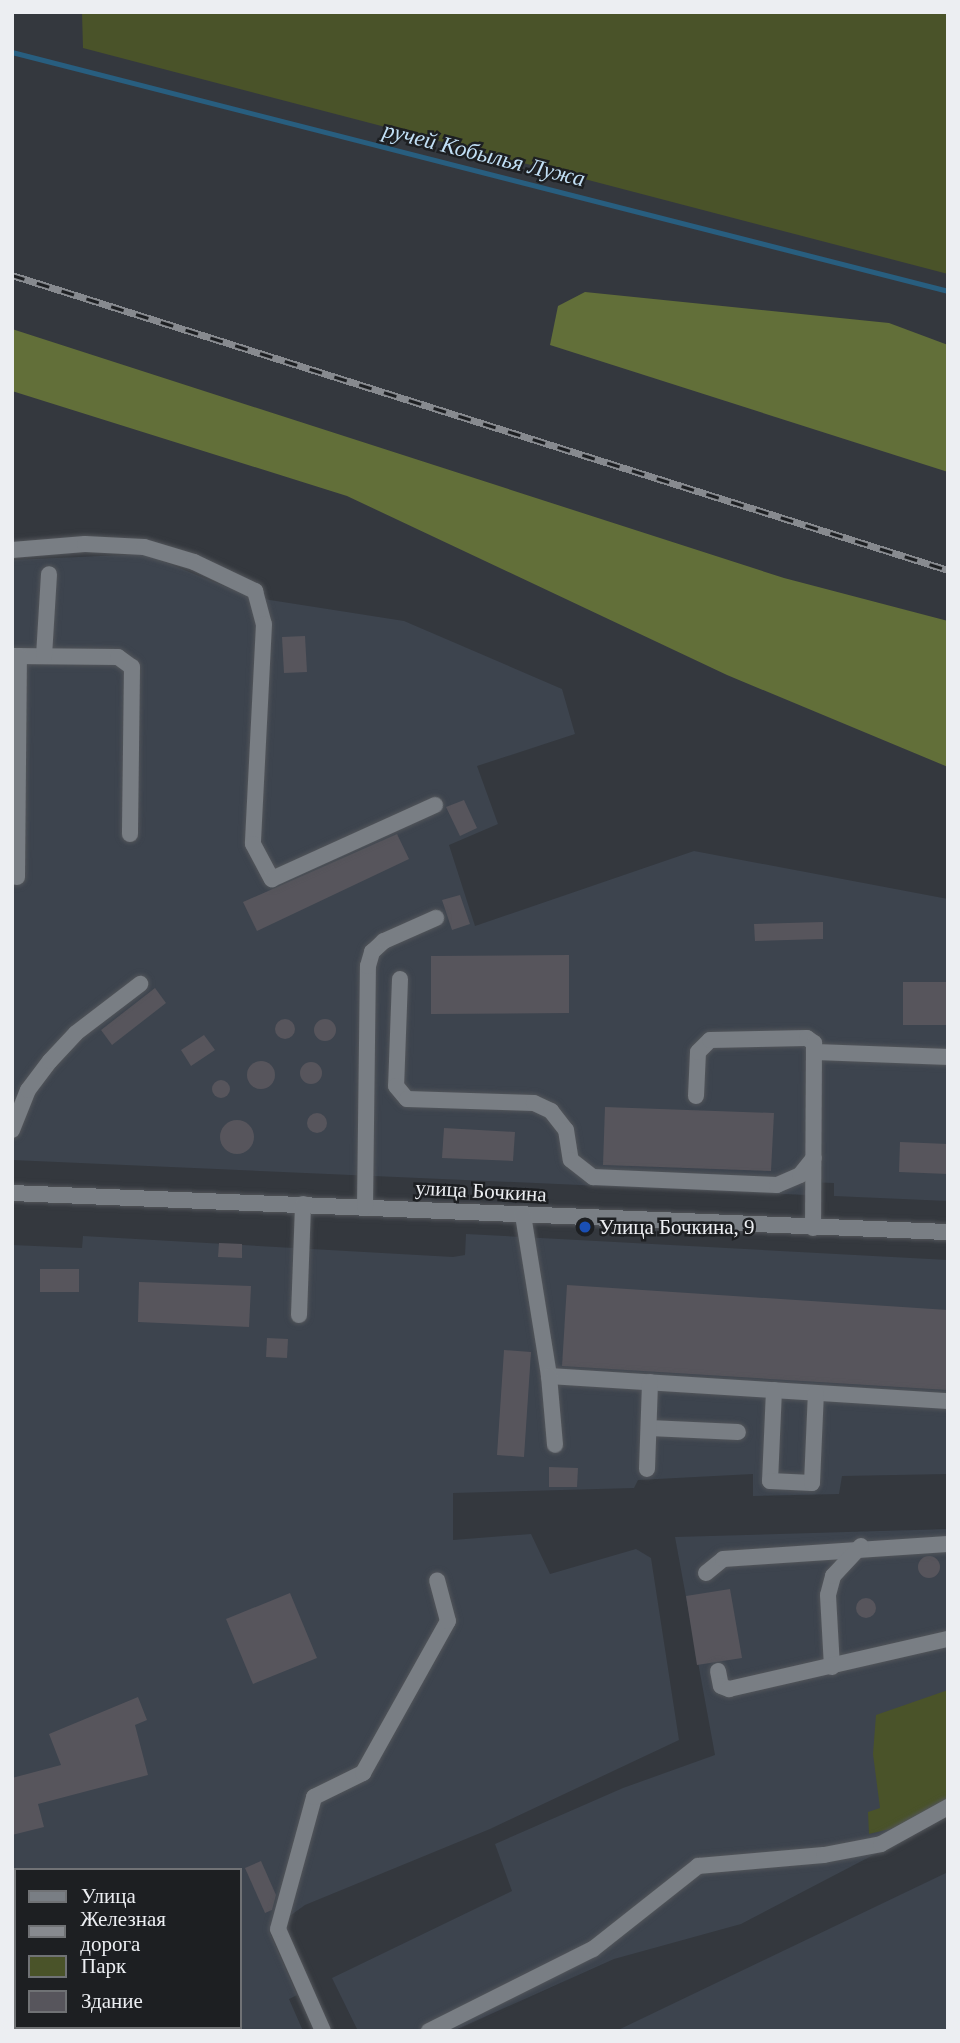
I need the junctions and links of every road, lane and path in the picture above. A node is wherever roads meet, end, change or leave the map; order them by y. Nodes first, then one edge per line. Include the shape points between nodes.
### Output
1 (12, 550) edge
2 (49, 574) dead end
3 (16, 656) edge
4 (44, 656) junction
5 (435, 804) dead end
6 (130, 834) dead end
7 (17, 877) dead end
8 (436, 918) dead end
9 (400, 979) dead end
10 (140, 984) dead end
11 (817, 1052) junction
12 (948, 1057) edge
13 (696, 1097) dead end
14 (12, 1130) edge
15 (814, 1158) junction
16 (12, 1194) edge
17 (303, 1204) junction
18 (365, 1207) junction
19 (523, 1215) junction
20 (813, 1228) junction
21 (948, 1232) edge
22 (299, 1315) dead end
23 (549, 1376) junction
24 (650, 1382) junction
25 (774, 1390) junction
26 (816, 1393) junction
27 (948, 1401) edge
28 (649, 1428) junction
29 (738, 1432) dead end
30 (555, 1445) dead end
31 (647, 1469) dead end
32 (948, 1544) edge
33 (861, 1546) junction
34 (706, 1573) dead end
35 (437, 1580) dead end
36 (948, 1639) edge
37 (832, 1667) junction
38 (718, 1671) dead end
39 (948, 1807) edge
40 (323, 2031) edge
41 (429, 2031) edge

1 - 5 street via 85,544 144,547 194,562 255,591 264,624 253,844 272,879
2 - 4 street
3 - 4 street
3 - 7 street
4 - 6 street via 118,657 132,667
8 - 18 street via 384,941 370,959
9 - 15 street via 396,1086 407,1099 534,1103 551,1111 566,1130 571,1160 593,1177 777,1185 800,1175
10 - 14 street via 76,1032 50,1061 23,1098
11 - 12 street
11 - 13 street via 807,1038 710,1040 698,1052
11 - 15 street
15 - 20 street
16 - 17 street, улица Бочкина
17 - 18 street, улица Бочкина
17 - 22 street
18 - 19 street, улица Бочкина
19 - 20 street, улица Бочкина
19 - 23 street
20 - 21 street, улица Бочкина
23 - 24 street
23 - 30 street
24 - 25 street
24 - 28 street
25 - 26 street
25 - 26 street via 770,1481 812,1483
26 - 27 street
28 - 29 street
28 - 31 street
32 - 33 street
33 - 34 street via 723,1559
33 - 37 street via 833,1576 828,1595
35 - 40 street via 448,1621 363,1773 314,1797 278,1929
36 - 37 street
37 - 38 street via 729,1689 721,1686
39 - 41 street via 881,1844 824,1855 698,1866 593,1949

